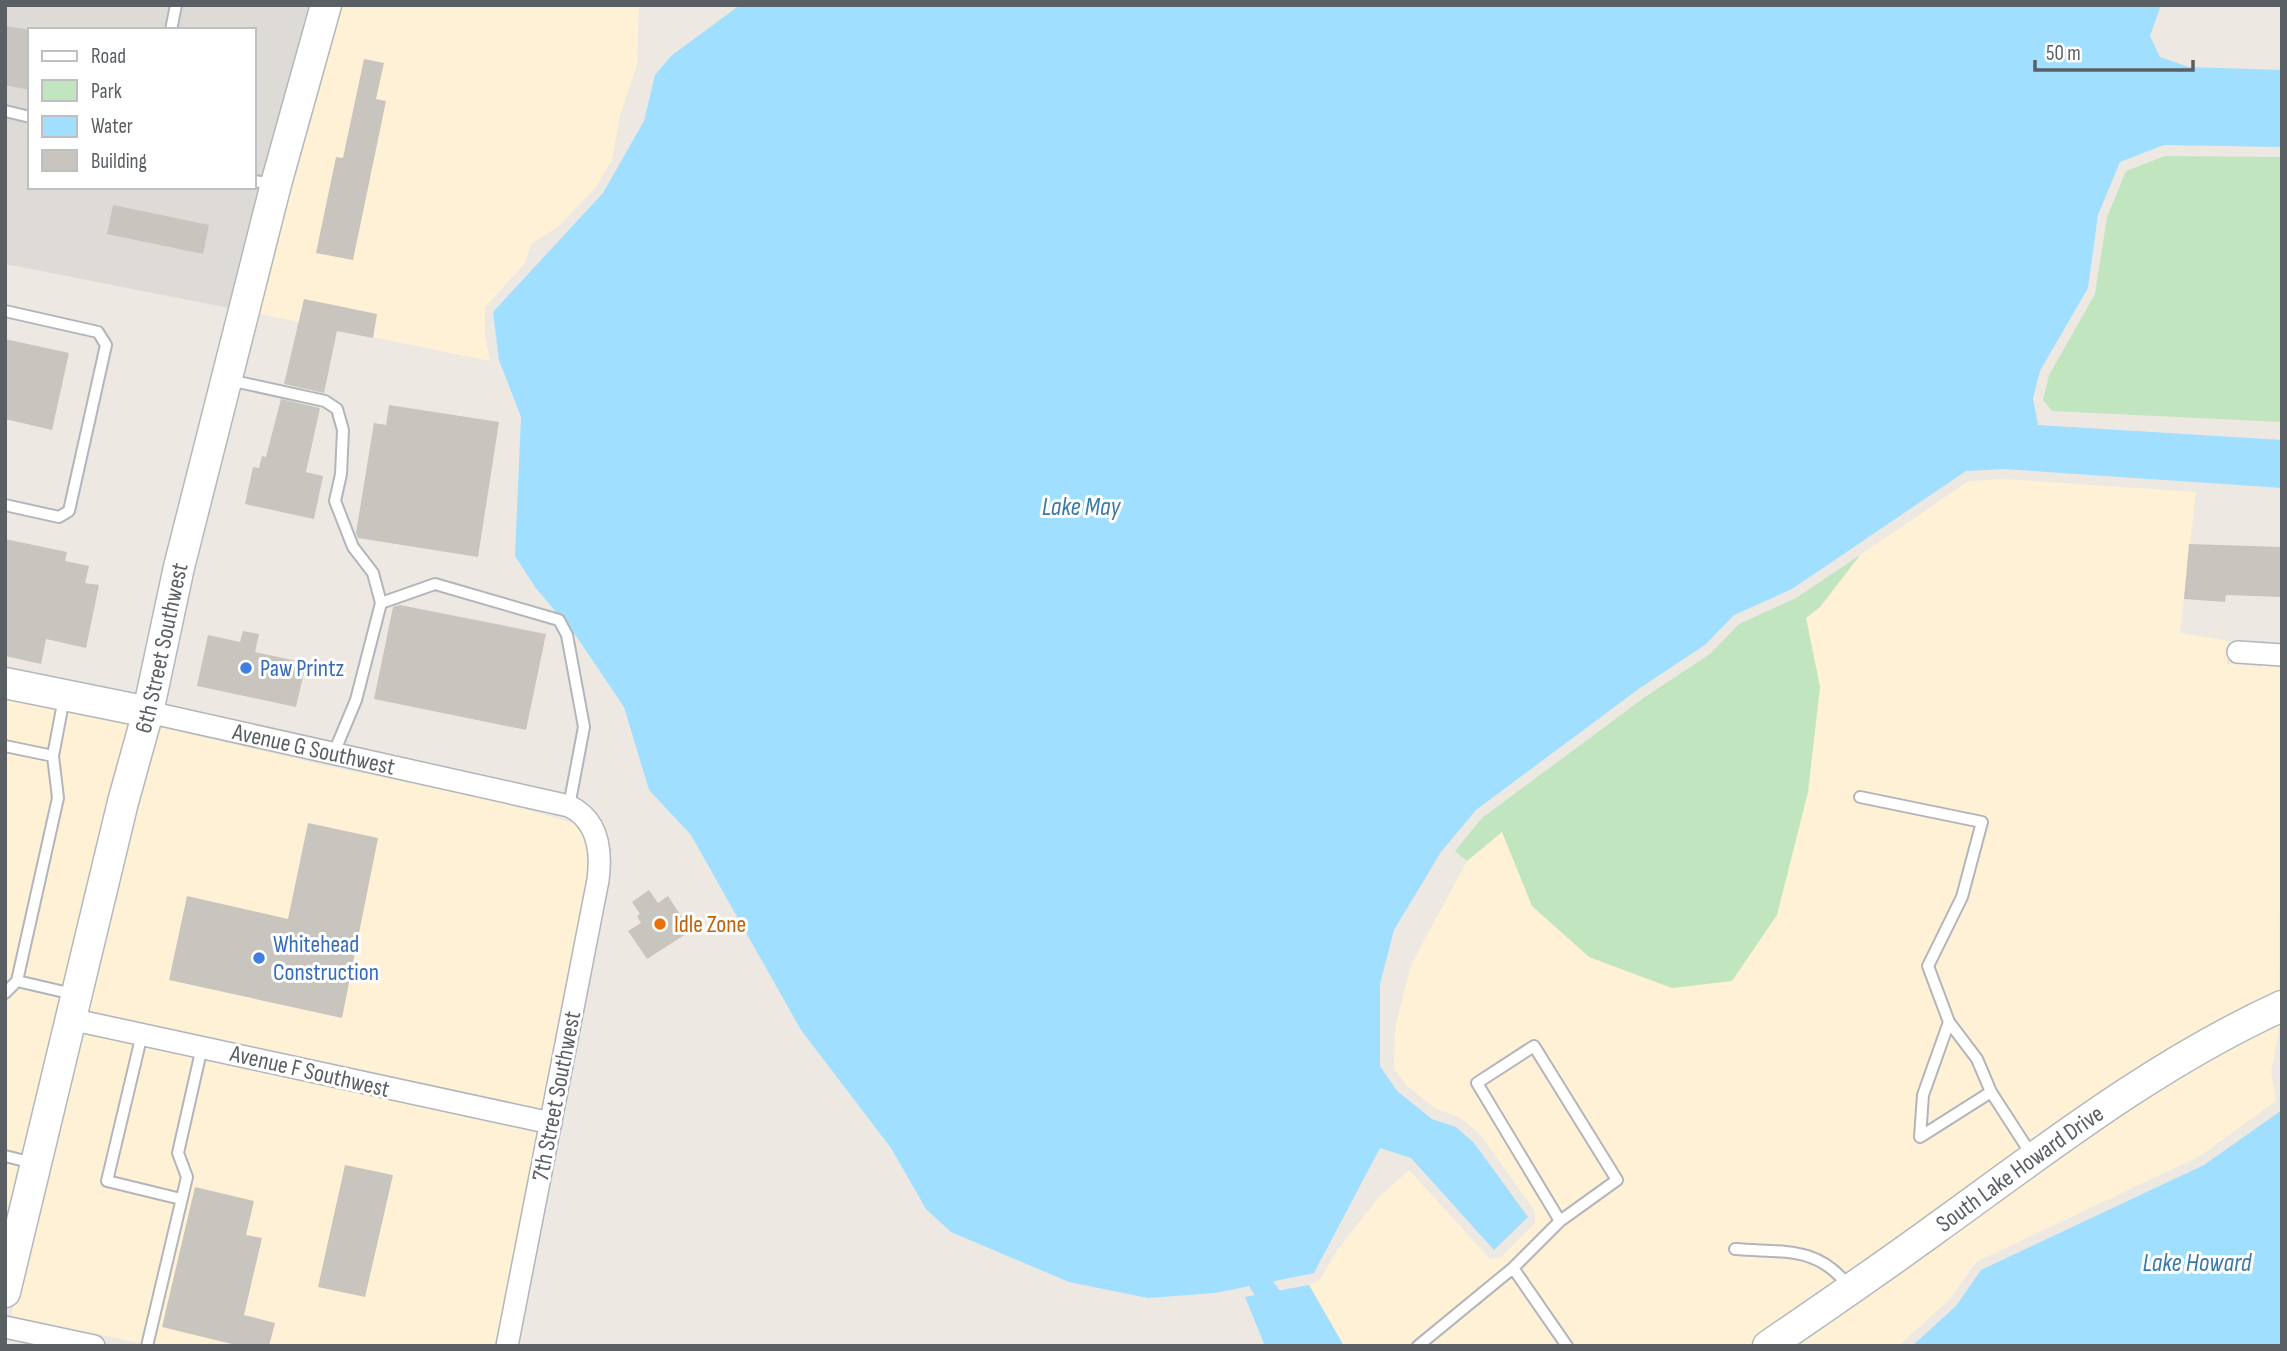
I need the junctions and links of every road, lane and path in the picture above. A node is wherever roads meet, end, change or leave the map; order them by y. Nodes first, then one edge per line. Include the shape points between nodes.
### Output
1 (176, 5) edge
2 (326, 5) edge
3 (171, 28) edge
4 (5, 111) edge
5 (28, 117) edge
6 (265, 182) edge
7 (5, 311) edge
8 (228, 379) junction
9 (5, 505) edge
10 (381, 603) junction
11 (2238, 652) dead end
12 (2282, 655) edge
13 (5, 683) edge
14 (64, 696) junction
15 (148, 712) junction
16 (5, 746) edge
17 (333, 755) junction
18 (53, 756) junction
19 (1860, 797) dead end
20 (569, 806) junction
21 (17, 981) junction
22 (5, 993) edge
23 (2282, 1006) edge
24 (73, 1007) junction
25 (1949, 1022) junction
26 (142, 1034) junction
27 (202, 1047) junction
28 (1991, 1092) junction
29 (551, 1123) junction
30 (5, 1156) edge
31 (2033, 1157) junction
32 (36, 1164) junction
33 (181, 1199) junction
34 (1560, 1221) junction
35 (1735, 1249) dead end
36 (1513, 1268) junction
37 (1851, 1289) junction
38 (5, 1292) edge
39 (5, 1327) edge
40 (94, 1346) edge
41 (147, 1346) edge
42 (507, 1346) edge
43 (1418, 1346) edge
44 (1567, 1346) edge
45 (1768, 1346) edge

1 - 3 lane
2 - 6 street, 6th Street Southwest
4 - 5 lane
6 - 8 street, 6th Street Southwest
7 - 9 lane via 98,332 106,345 69,511 59,517
8 - 10 lane via 325,401 337,409 344,430 335,501 353,547 373,573
8 - 15 street, 6th Street Southwest via 179,567
10 - 17 lane via 356,700
10 - 20 lane via 435,584 559,620 567,635 584,727
11 - 12 street
13 - 14 street, Avenue G Southwest
14 - 15 street, Avenue G Southwest
14 - 18 lane
15 - 17 street, Avenue G Southwest
15 - 24 street, 6th Street Southwest
16 - 18 lane
17 - 20 street, Avenue G Southwest
18 - 21 lane via 58,798
19 - 25 lane via 1982,822 1962,897 1928,966
20 - 29 street, 7th Street Southwest via 589,820 599,846 598,880
21 - 22 lane
21 - 24 lane
23 - 31 street, South Lake Howard Drive via 2214,1038
24 - 26 street, Avenue F Southwest
24 - 32 street, 6th Street Southwest
25 - 28 lane via 1977,1059
25 - 28 lane via 1923,1096 1920,1137
26 - 27 street, Avenue F Southwest
26 - 33 lane via 107,1181
27 - 29 street, Avenue F Southwest
27 - 33 lane via 178,1153 187,1177
28 - 31 lane
29 - 42 street, 7th Street Southwest
30 - 32 lane
31 - 37 street, South Lake Howard Drive
32 - 38 street, 6th Street Southwest
33 - 41 lane
34 - 34 lane via 1477,1083 1534,1046 1617,1180
34 - 36 lane
35 - 37 lane via 1813,1255 1836,1270
36 - 43 lane
36 - 44 lane
37 - 45 street, South Lake Howard Drive
39 - 40 street

